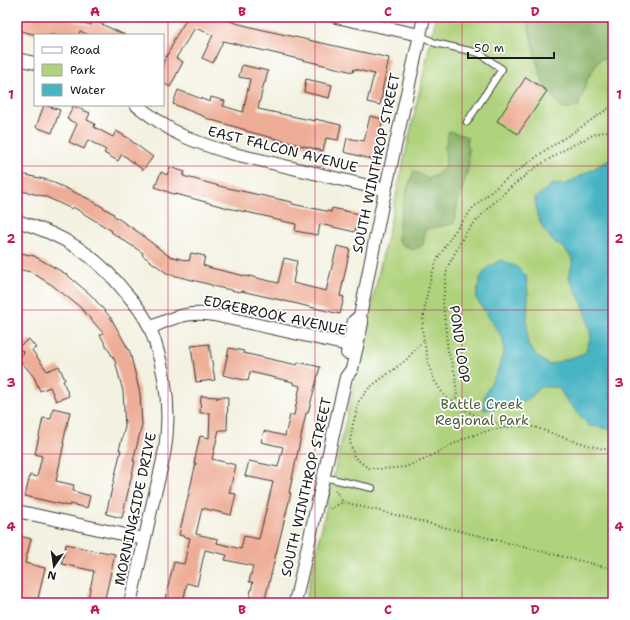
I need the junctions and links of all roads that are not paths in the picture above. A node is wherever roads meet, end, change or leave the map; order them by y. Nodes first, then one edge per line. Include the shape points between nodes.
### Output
1 (336, 17) edge
2 (424, 17) edge
3 (420, 35) junction
4 (17, 59) edge
5 (34, 63) edge
6 (137, 106) edge
7 (467, 122) dead end
8 (385, 190) junction
9 (17, 221) edge
10 (150, 328) junction
11 (352, 346) junction
12 (323, 477) junction
13 (372, 488) dead end
14 (17, 511) edge
15 (144, 540) junction
16 (130, 603) edge
17 (295, 603) edge

1 - 3 street
2 - 3 street, SOUTH WINTHROP STREET
3 - 7 lane via 435,43 479,52 502,69
3 - 8 street, SOUTH WINTHROP STREET
4 - 5 street
6 - 8 street, EAST FALCON AVENUE via 173,131 206,146
8 - 11 street, SOUTH WINTHROP STREET via 360,316 362,323
9 - 10 street via 57,236 96,261 114,277
10 - 11 street, EDGEBROOK AVENUE via 175,317 201,313
10 - 15 street, MORNINGSIDE DRIVE via 164,378 167,428 164,456
11 - 12 street, SOUTH WINTHROP STREET via 352,369 346,378
12 - 13 lane
12 - 17 street, SOUTH WINTHROP STREET
14 - 15 street
15 - 16 street, MORNINGSIDE DRIVE

